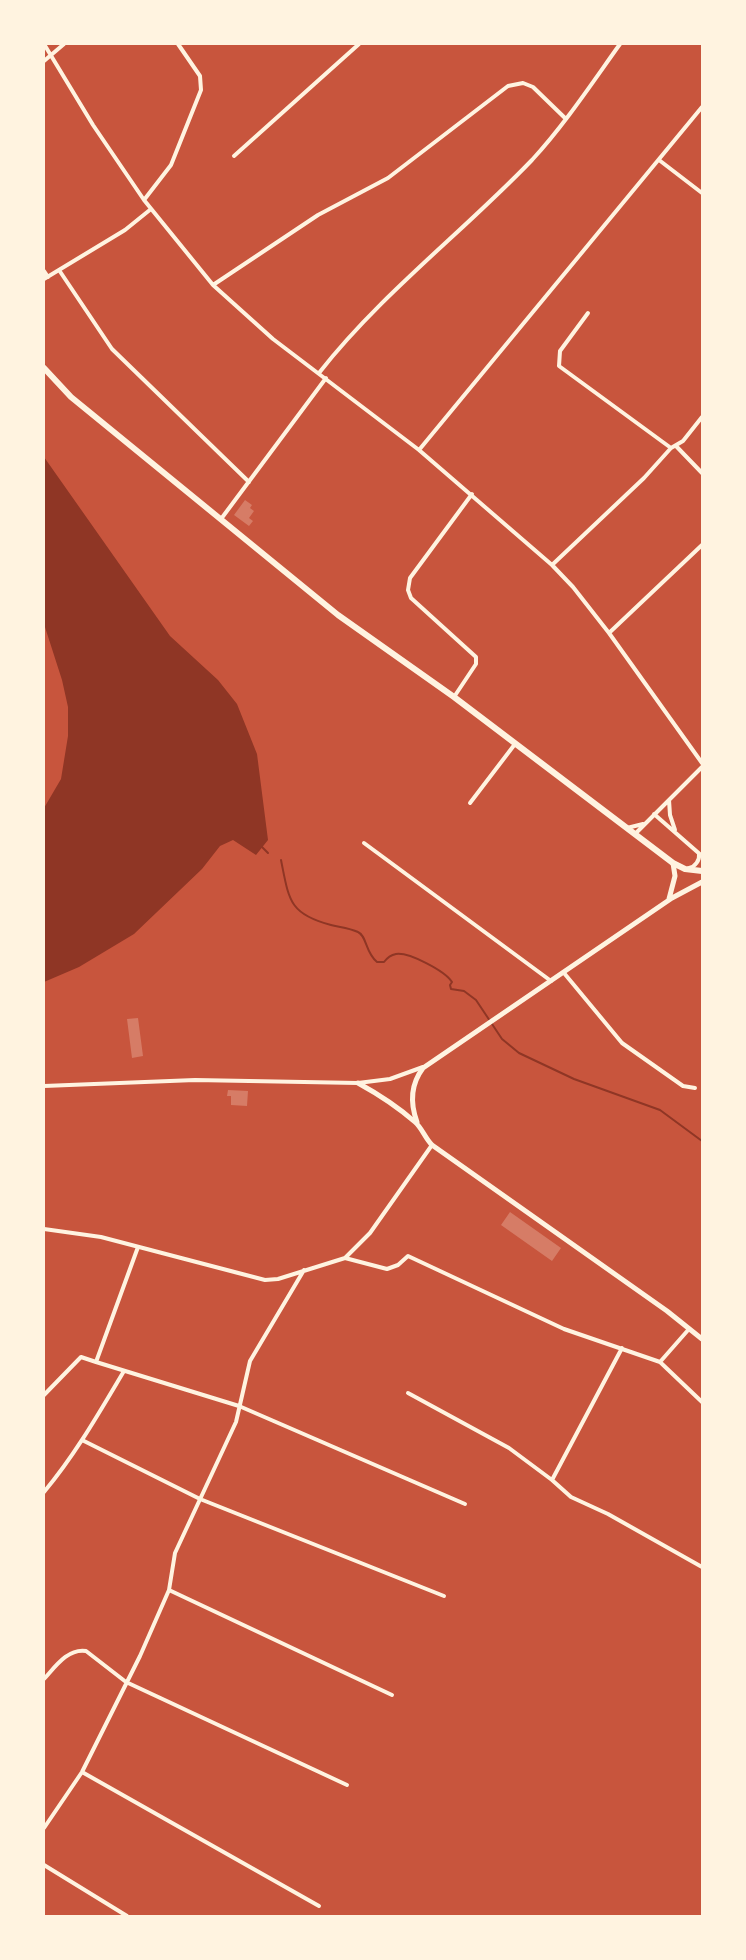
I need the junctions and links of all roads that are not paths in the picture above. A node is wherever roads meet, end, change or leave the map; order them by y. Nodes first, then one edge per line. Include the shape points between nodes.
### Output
1 (44, 44) edge
2 (64, 44) edge
3 (178, 44) edge
4 (359, 44) edge
5 (620, 44) edge
6 (52, 55) junction
7 (44, 61) edge
8 (702, 107) edge
9 (566, 119) junction
10 (234, 156) dead end
11 (659, 160) junction
12 (702, 193) edge
13 (144, 200) junction
14 (151, 209) junction
15 (59, 270) junction
16 (44, 271) edge
17 (46, 278) edge
18 (213, 285) junction
19 (588, 314) dead end
20 (44, 368) edge
21 (319, 373) junction
22 (326, 378) junction
23 (702, 417) edge
24 (674, 447) junction
25 (418, 450) junction
26 (702, 473) edge
27 (249, 482) junction
28 (472, 494) junction
29 (221, 519) junction
30 (702, 545) edge
31 (552, 565) junction
32 (609, 633) junction
33 (454, 697) junction
34 (516, 744) junction
35 (702, 765) edge
36 (669, 799) junction
37 (470, 803) dead end
38 (654, 814) junction
39 (644, 824) junction
40 (627, 828) junction
41 (676, 833) junction
42 (634, 835) junction
43 (364, 843) dead end
44 (701, 854) edge
45 (673, 863) junction
46 (685, 868) junction
47 (702, 872) edge
48 (702, 882) edge
49 (668, 901) junction
50 (564, 973) junction
51 (552, 981) junction
52 (429, 1064) junction
53 (358, 1083) junction
54 (44, 1086) edge
55 (695, 1089) dead end
56 (417, 1124) junction
57 (432, 1145) junction
58 (44, 1229) edge
59 (138, 1247) junction
60 (345, 1258) junction
61 (304, 1270) junction
62 (690, 1329) junction
63 (702, 1339) edge
64 (622, 1348) junction
65 (96, 1362) junction
66 (660, 1362) junction
67 (124, 1371) junction
68 (408, 1393) dead end
69 (44, 1395) edge
70 (702, 1402) edge
71 (239, 1406) junction
72 (82, 1440) junction
73 (552, 1480) junction
74 (44, 1492) edge
75 (201, 1499) junction
76 (465, 1504) dead end
77 (702, 1567) edge
78 (169, 1590) junction
79 (444, 1596) dead end
80 (44, 1679) edge
81 (126, 1682) junction
82 (392, 1695) dead end
83 (82, 1772) junction
84 (347, 1785) dead end
85 (44, 1828) edge
86 (44, 1864) edge
87 (319, 1906) dead end
88 (127, 1917) edge

1 - 6 street
2 - 6 street
3 - 13 street via 200,76 199,98 171,165
4 - 10 street
5 - 9 street
6 - 7 street
6 - 13 street
8 - 11 street
9 - 18 street via 528,85 508,87 388,178 318,216
9 - 21 street via 532,159 368,318
11 - 12 street
11 - 25 street
13 - 14 street
14 - 15 street via 125,230
14 - 18 street
15 - 17 street
15 - 27 street via 112,348
16 - 17 street
18 - 21 street via 273,339
19 - 24 street via 560,351 559,366
20 - 29 main road via 71,397
21 - 22 street
22 - 25 street
22 - 27 street
23 - 24 street
24 - 26 street
24 - 31 street
25 - 28 street
27 - 29 street
28 - 31 street
28 - 33 street via 410,578 408,590 411,598 476,657 476,664
29 - 33 main road via 338,615
30 - 32 street
31 - 32 street
32 - 35 street
33 - 34 main road
34 - 37 street
34 - 40 main road
35 - 36 street
36 - 38 street
36 - 41 street
38 - 39 street
38 - 41 street
39 - 40 street
39 - 42 street
40 - 42 main road
41 - 44 street
42 - 45 main road
43 - 51 street
44 - 46 street via 692,868
45 - 46 main road
45 - 49 street via 675,876
46 - 47 main road
48 - 49 street
49 - 50 street
50 - 51 street
50 - 55 street via 622,1042 683,1086
51 - 52 street
52 - 53 street via 398,1077
52 - 56 street via 419,1072 414,1084 412,1103
53 - 54 street via 195,1080
53 - 56 street
56 - 57 street
57 - 60 street via 370,1233
57 - 62 street
58 - 59 street
59 - 61 street via 265,1280
59 - 65 street
60 - 61 street
60 - 64 street via 387,1269 408,1256 564,1329
61 - 71 street via 250,1361
62 - 63 street
62 - 66 street
64 - 66 street
64 - 73 street
65 - 67 street
65 - 69 street via 81,1357
66 - 70 street
67 - 71 street
67 - 72 street
68 - 73 street via 509,1448
71 - 75 street via 236,1422
71 - 76 street
72 - 74 street
72 - 75 street
73 - 77 street via 572,1497
75 - 78 street via 175,1553
75 - 79 street
78 - 81 street
78 - 82 street
80 - 81 street via 68,1654 78,1650 86,1651
81 - 83 street
81 - 84 street
83 - 85 street
83 - 87 street
86 - 88 street

